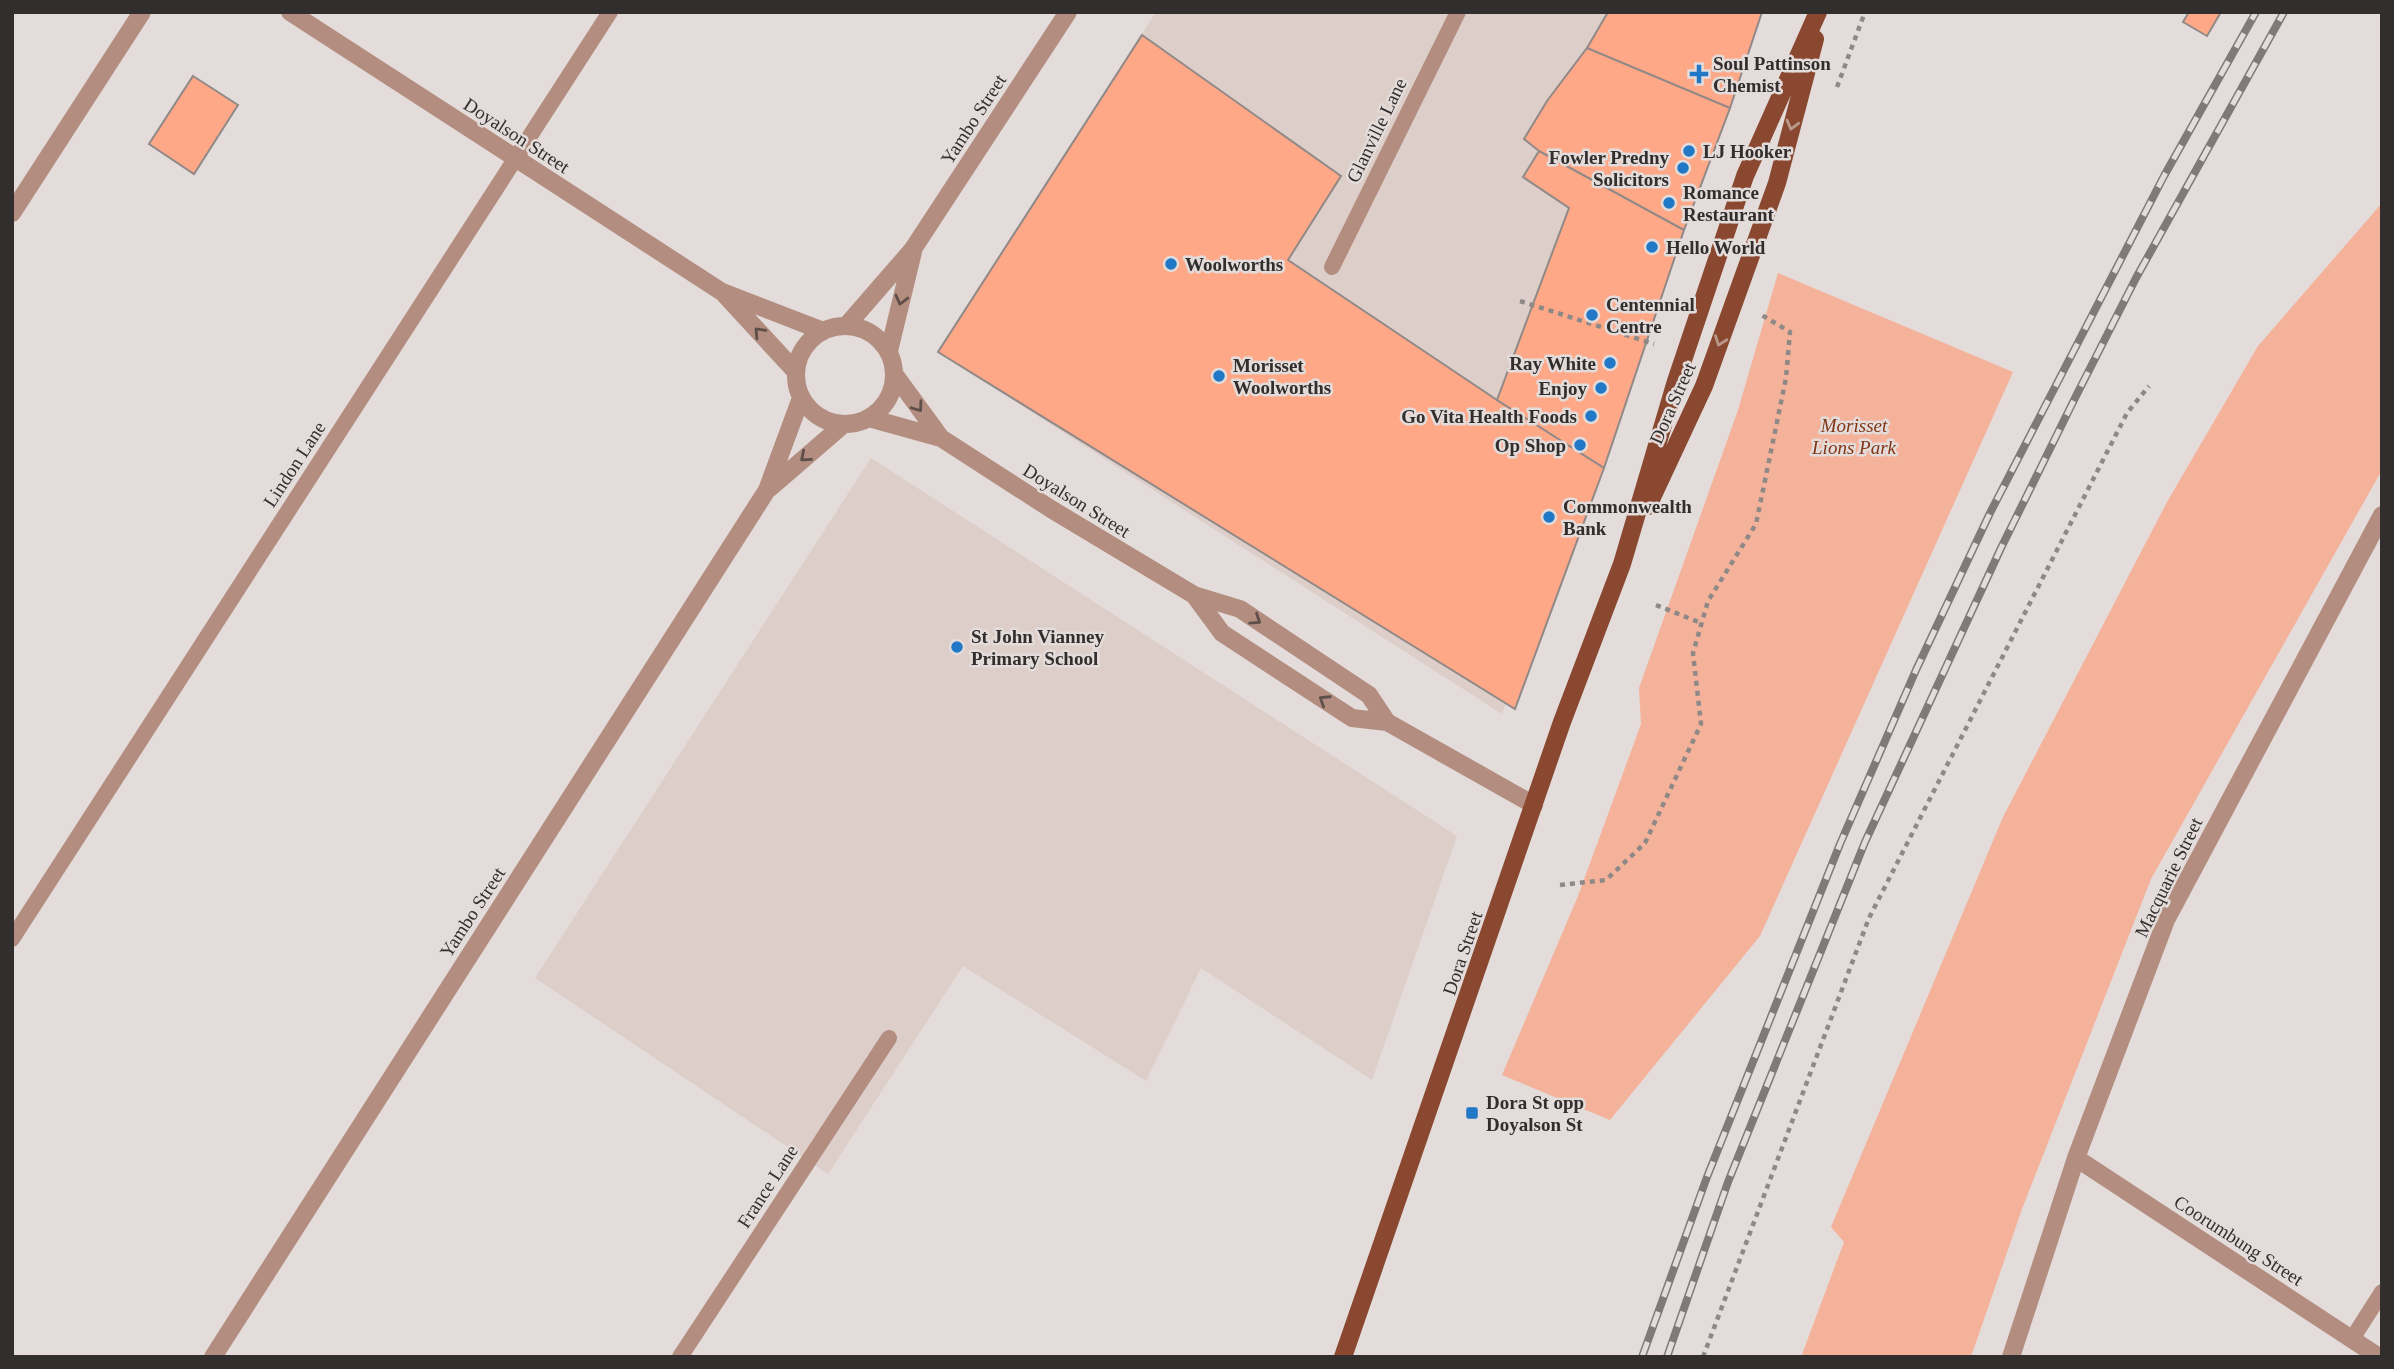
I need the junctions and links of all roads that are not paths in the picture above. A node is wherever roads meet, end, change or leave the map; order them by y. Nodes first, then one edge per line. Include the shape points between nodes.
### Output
1 (142, 12) edge
2 (290, 12) edge
3 (610, 12) edge
4 (1068, 12) edge
5 (1458, 12) edge
6 (1820, 12) edge
7 (516, 159) junction
8 (12, 213) edge
9 (914, 249) junction
10 (1332, 267) dead end
11 (722, 292) junction
12 (848, 325) junction
13 (823, 331) junction
14 (889, 351) junction
15 (796, 372) junction
16 (895, 375) junction
17 (802, 398) junction
18 (869, 418) junction
19 (844, 424) junction
20 (940, 438) junction
21 (767, 491) junction
22 (2382, 515) edge
23 (1622, 564) junction
24 (1194, 595) junction
25 (1387, 722) junction
26 (1534, 805) junction
27 (12, 940) edge
28 (889, 1038) dead end
29 (2076, 1158) junction
30 (2382, 1292) edge
31 (2352, 1339) junction
32 (213, 1357) edge
33 (680, 1357) edge
34 (1343, 1357) edge
35 (2011, 1357) edge
36 (2379, 1357) edge

1 - 8 street
2 - 7 street, Doyalson Street
3 - 7 lane, Lindon Lane
4 - 9 street, Yambo Street
5 - 10 lane, Glanville Lane
6 - 23 main road, Dora Street via 1745,176 1676,381
6 -> 23 main road, Dora Street via 1777,183 1704,386
7 - 11 street, Doyalson Street
7 - 27 lane, Lindon Lane
9 - 12 street, Yambo Street
9 -> 14 street, Yambo Street
11 - 13 street, Doyalson Street
15 -> 11 street, Doyalson Street
12 - 13 street
12 - 14 street via 872,333
13 - 15 street via 804,348
14 - 16 street, Doyalson Street
15 - 17 street, Doyalson Street
16 - 18 street via 888,400
16 -> 20 street, Doyalson Street
17 - 19 street via 819,417
17 - 21 street, Yambo Street
18 - 19 street, Doyalson Street
18 - 20 street, Doyalson Street
19 -> 21 street, Yambo Street
20 - 24 street, Doyalson Street
21 - 32 street, Yambo Street
22 - 29 street, Macquarie Street via 2166,920
23 - 26 main road, Dora Street
24 -> 25 street, Doyalson Street via 1240,609 1369,695
25 -> 24 street, Doyalson Street via 1352,718 1222,633
25 - 26 street, Doyalson Street
26 - 34 main road, Dora Street
28 - 33 lane, France Lane
29 - 31 street, Coorumbung Street
29 - 35 street, Macquarie Street
30 - 31 lane
31 - 36 street, Coorumbung Street

